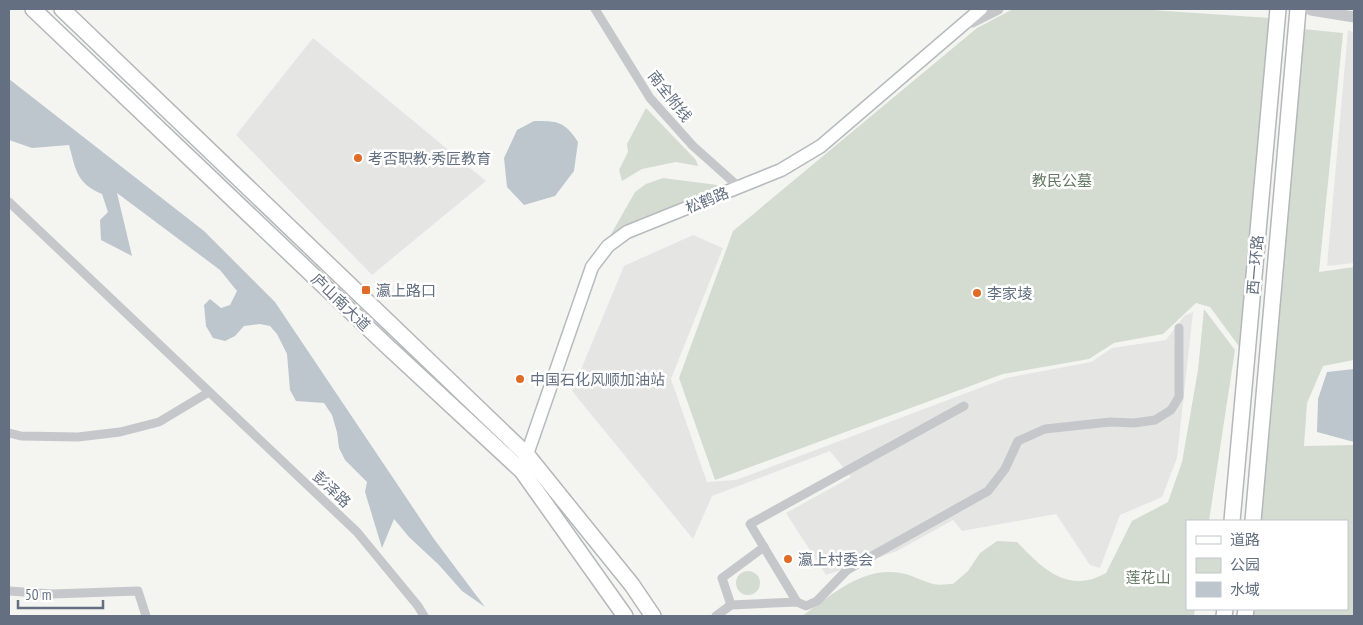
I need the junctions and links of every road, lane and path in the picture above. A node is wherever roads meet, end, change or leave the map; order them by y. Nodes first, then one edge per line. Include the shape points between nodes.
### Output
1 (33, 9) edge
2 (62, 9) edge
3 (594, 9) edge
4 (980, 9) edge
5 (998, 9) edge
6 (1278, 9) edge
7 (1304, 9) edge
8 (1335, 11) edge
9 (1354, 17) edge
10 (951, 34) junction
11 (739, 187) junction
12 (9, 202) edge
13 (1179, 328) dead end
14 (209, 392) junction
15 (964, 406) dead end
16 (9, 433) edge
17 (527, 455) junction
18 (522, 470) junction
19 (1232, 520) edge
20 (1253, 520) edge
21 (764, 547) junction
22 (9, 591) edge
23 (797, 602) junction
24 (731, 605) junction
25 (146, 616) edge
26 (424, 616) edge
27 (626, 616) edge
28 (653, 616) edge
29 (716, 616) edge

1 - 18 highway, 庐山南大道
2 - 17 highway, 庐山南大道
3 - 11 street, 南全附线 via 650,98 693,146
4 - 10 main road
5 - 10 street, 松鹤路
6 - 19 highway, 西一环路
7 - 8 street
7 - 20 highway, 西一环路
8 - 9 street
10 - 11 main road, 松鹤路 via 822,146 781,170
11 - 17 main road, 松鹤路 via 626,232 608,246 592,267
12 - 14 street, 彭泽路
13 - 23 street via 1179,398 1171,410 1154,420 1045,429 1018,441 988,491 847,570 817,601 806,606
14 - 16 street via 159,422 120,432 78,437
14 - 26 street, 彭泽路 via 357,532
15 - 21 street via 750,524
17 - 18 main road, 松鹤路
17 - 28 highway, 庐山南大道 via 632,585
18 - 27 highway, 庐山南大道
21 - 23 street
21 - 24 street via 722,578
22 - 25 street via 52,594 138,590
23 - 24 street
24 - 29 street

